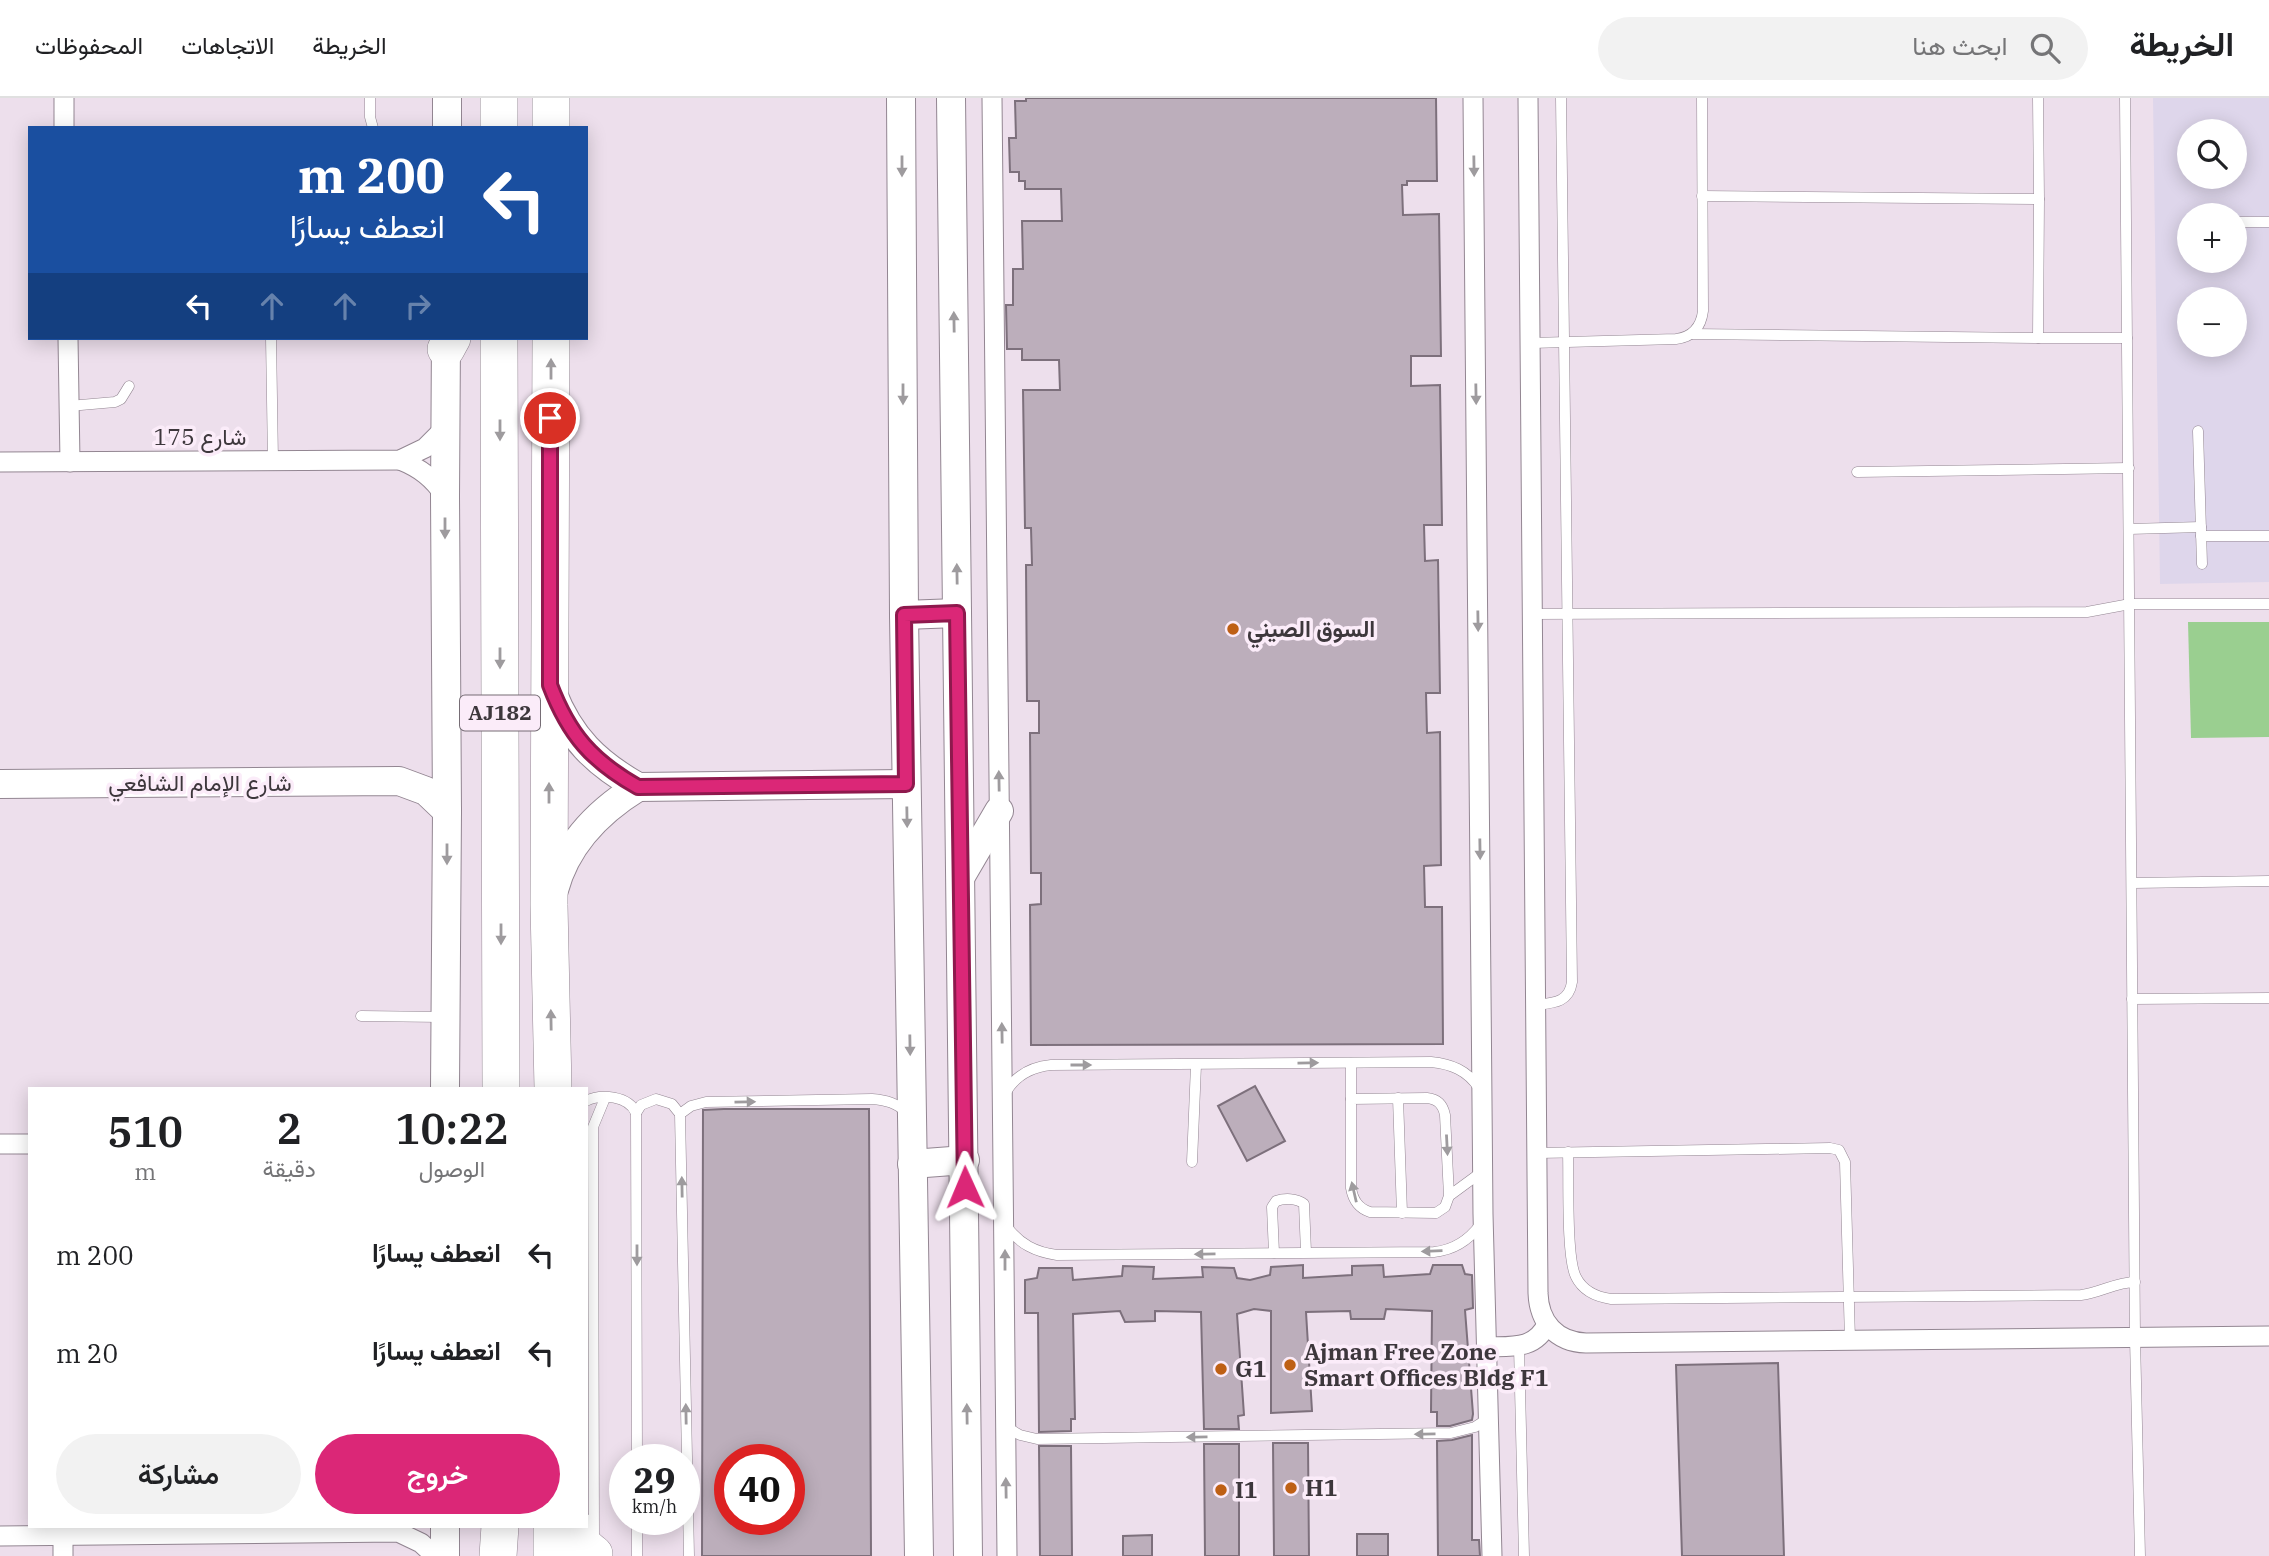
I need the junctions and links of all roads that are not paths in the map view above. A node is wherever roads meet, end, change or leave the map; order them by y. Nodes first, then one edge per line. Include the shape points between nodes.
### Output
1 (64, 98) edge
2 (370, 98) edge
3 (447, 98) edge
4 (499, 98) edge
5 (551, 98) edge
6 (901, 98) edge
7 (951, 98) edge
8 (992, 98) edge
9 (1473, 98) edge
10 (1528, 98) edge
11 (1561, 98) edge
12 (1702, 98) edge
13 (2038, 98) edge
14 (2125, 98) edge
15 (64, 126) edge
16 (372, 126) edge
17 (447, 126) edge
18 (499, 126) edge
19 (551, 126) edge
20 (1702, 196) junction
21 (2039, 199) junction
22 (2247, 222) edge
23 (2269, 222) edge
24 (1692, 334) junction
25 (2038, 338) junction
26 (2127, 338) junction
27 (68, 340) edge
28 (271, 340) edge
29 (499, 340) edge
30 (551, 340) edge
31 (1562, 341) junction
32 (448, 342) edge
33 (1531, 343) junction
34 (129, 386) dead end
35 (69, 405) junction
36 (444, 428) junction
37 (2198, 432) dead end
38 (400, 460) junction
39 (273, 461) junction
40 (0, 462) edge
41 (70, 462) junction
42 (2129, 468) junction
43 (1857, 472) dead end
44 (444, 496) junction
45 (2129, 529) junction
46 (2201, 531) junction
47 (2269, 536) edge
48 (2202, 564) dead end
49 (2130, 604) junction
50 (2269, 604) edge
51 (957, 613) junction
52 (1532, 614) junction
53 (1567, 614) junction
54 (904, 615) junction
55 (550, 685) junction
56 (446, 750) junction
57 (399, 781) junction
58 (0, 784) edge
59 (906, 784) junction
60 (638, 787) junction
61 (447, 811) junction
62 (999, 811) junction
63 (961, 876) junction
64 (2269, 881) edge
65 (2133, 883) junction
66 (549, 905) junction
67 (2269, 998) edge
68 (2133, 999) junction
69 (1535, 1005) junction
70 (361, 1016) dead end
71 (446, 1017) junction
72 (1351, 1063) junction
73 (1196, 1065) junction
74 (445, 1087) edge
75 (501, 1087) edge
76 (553, 1087) edge
77 (1483, 1094) junction
78 (605, 1098) junction
79 (1398, 1098) junction
80 (1003, 1099) junction
81 (1351, 1099) junction
82 (588, 1100) edge
83 (636, 1113) junction
84 (680, 1114) junction
85 (911, 1118) junction
86 (0, 1144) edge
87 (28, 1144) edge
88 (1568, 1152) junction
89 (1537, 1153) junction
90 (965, 1160) junction
91 (1192, 1162) dead end
92 (912, 1164) junction
93 (1483, 1171) junction
94 (1449, 1196) junction
95 (1402, 1213) junction
96 (1483, 1214) junction
97 (1005, 1225) junction
98 (1307, 1252) junction
99 (1273, 1253) junction
100 (2135, 1282) junction
101 (1849, 1297) junction
102 (1547, 1324) junction
103 (2269, 1336) edge
104 (2135, 1338) junction
105 (1850, 1340) junction
106 (1519, 1346) junction
107 (1487, 1347) junction
108 (1489, 1417) junction
109 (1004, 1426) junction
110 (637, 1444) edge
111 (445, 1528) edge
112 (499, 1528) edge
113 (552, 1528) edge
114 (406, 1529) edge
115 (63, 1531) edge
116 (637, 1535) edge
117 (0, 1536) edge
118 (588, 1545) edge
119 (63, 1556) edge
120 (435, 1556) edge
121 (445, 1556) edge
122 (498, 1556) edge
123 (552, 1556) edge
124 (637, 1556) edge
125 (689, 1556) edge
126 (919, 1556) edge
127 (968, 1556) edge
128 (1007, 1556) edge
129 (1492, 1556) edge
130 (1524, 1556) edge
131 (2140, 1556) edge

1 - 15 street
2 - 16 lane
3 - 17 street
4 - 18 highway
5 - 19 highway
6 -> 54 street
51 -> 7 street
62 -> 8 street
9 -> 77 street
10 - 33 street
11 - 31 lane
12 - 20 lane
13 - 21 lane
14 - 26 lane
20 - 21 lane
20 - 24 lane via 1703,311
21 - 25 lane
22 - 23 lane
24 - 25 lane
24 - 31 lane via 1676,339
25 - 26 lane
26 - 42 lane
27 - 35 street
28 - 39 lane
29 -> 75 highway, AJ182
55 -> 30 highway, AJ182
31 - 33 lane
31 - 53 lane
32 - 36 street
33 - 52 street
34 - 35 lane via 115,402
35 - 41 street
36 - 38 street, شارع 175 via 425,448
36 - 44 street
37 - 46 lane
38 - 39 street, شارع 175
38 - 44 street via 426,474
39 - 41 street, شارع 175
40 - 41 street, شارع 175
42 - 43 lane
42 - 45 lane
44 -> 56 street
45 - 46 lane
45 - 49 lane
46 - 47 lane
46 - 48 lane
49 - 50 lane
49 - 53 lane via 2087,612
49 - 65 lane
51 - 54 street
51 - 63 street
52 - 53 lane
52 - 69 street
53 - 69 lane via 1572,989 1565,999
54 - 59 street
55 - 60 street via 567,723 593,756
66 -> 55 highway, AJ182
56 - 57 street, شارع الإمام الشافعي via 425,769
56 - 61 street
57 - 58 street, شارع الإمام الشافعي
57 - 61 street, شارع الإمام الشافعي via 426,791
59 - 60 street
59 -> 85 street
60 - 66 street via 617,800 580,836 566,857
61 -> 71 street
62 - 63 street
80 -> 62 street
63 - 90 street
64 - 65 lane
65 - 68 lane
76 -> 66 highway, AJ182
67 - 68 lane
68 - 100 lane
69 - 89 street
70 - 71 lane
71 - 74 street
73 -> 72 lane
72 - 77 lane via 1444,1063 1467,1074
72 - 81 lane
80 -> 73 lane via 1013,1081 1040,1066
73 - 91 lane
77 - 93 street
78 - 82 lane
78 - 83 lane via 625,1101
78 - 118 lane via 593,1127
79 - 81 lane
79 -> 94 lane via 1433,1099 1444,1110
79 - 95 lane
80 - 97 street
95 -> 81 lane via 1370,1212 1354,1201
83 - 84 lane via 641,1105 656,1099 672,1104
83 -> 110 lane
84 -> 85 lane via 706,1102 872,1099 894,1104
125 -> 84 lane
85 - 92 street
86 - 87 street
88 - 89 lane
88 - 101 lane via 1573,1268 1591,1293 1611,1299
88 - 101 lane via 1839,1150 1845,1162
89 - 102 street via 1538,1303
90 - 92 street
127 -> 90 street
92 - 126 street
93 - 94 lane
93 - 96 street
94 - 95 lane via 1446,1207 1436,1213
96 -> 98 lane via 1473,1234 1445,1251
96 - 107 street
99 -> 97 lane via 1057,1255 1033,1250
109 -> 97 street
98 - 99 lane
98 - 99 lane via 1304,1204 1280,1199 1272,1207
100 - 101 lane via 2081,1295
100 - 104 lane
101 - 105 lane
102 - 105 street via 1576,1343
102 - 106 street via 1533,1342
103 - 104 street
104 - 105 street
104 - 131 lane
106 - 107 street
106 - 130 lane
107 - 108 street
108 -> 109 lane via 1459,1432 1423,1434 1037,1439
108 - 129 street
128 -> 109 street
111 - 121 street
112 - 122 highway
113 - 123 highway
114 - 115 street
114 - 120 street
115 - 117 street
115 - 119 street
116 - 124 lane

